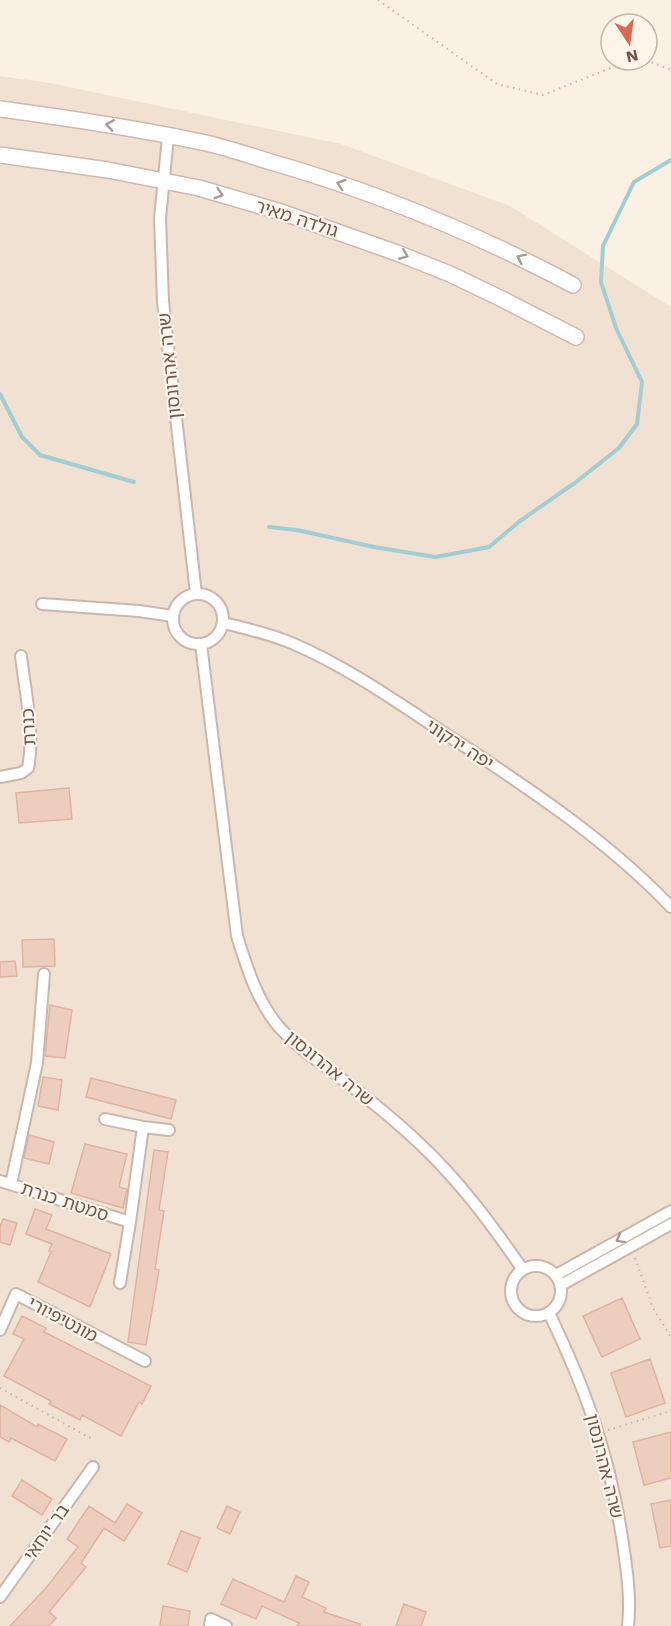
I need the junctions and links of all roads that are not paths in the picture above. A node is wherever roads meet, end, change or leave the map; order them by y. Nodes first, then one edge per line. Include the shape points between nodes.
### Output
1 (0, 109) edge
2 (168, 137) junction
3 (0, 154) edge
4 (162, 182) junction
5 (573, 285) dead end
6 (576, 337) dead end
7 (196, 594) junction
8 (42, 604) dead end
9 (173, 615) junction
10 (224, 623) junction
11 (201, 644) junction
12 (21, 656) dead end
13 (0, 777) edge
14 (671, 907) edge
15 (44, 974) dead end
16 (105, 1119) dead end
17 (143, 1127) junction
18 (169, 1130) dead end
19 (6, 1182) edge
20 (671, 1211) edge
21 (130, 1222) junction
22 (671, 1224) edge
23 (523, 1269) junction
24 (558, 1280) junction
25 (120, 1283) dead end
26 (549, 1313) junction
27 (0, 1330) edge
28 (145, 1361) dead end
29 (93, 1467) dead end
30 (0, 1597) edge
31 (211, 1623) edge
32 (226, 1626) edge
33 (628, 1626) edge

2 -> 1 main road
2 - 4 street, שרה אהרונסון
5 -> 2 main road via 468,233 351,187 203,142
3 - 4 main road, גולדה מאיר
4 -> 6 main road, גולדה מאיר via 199,188 281,212 398,253
4 - 7 street, שרה אהרונסון via 163,302
7 - 9 street via 184,599
7 - 10 street via 212,598 219,605
8 - 9 street
9 - 11 street via 178,634 185,641
10 - 11 street via 213,640
10 - 14 street, יפה ירקוני via 292,643 359,678 539,796 589,834
11 - 23 street, שרה אהרונסון via 237,936 259,996 278,1025 305,1053 420,1143 487,1217
12 - 13 street, כנרת via 28,716 28,768
15 - 19 street via 37,1063
16 - 17 street
17 - 18 street
17 - 21 street, סמטת כנרת
19 - 21 street, סמטת כנרת
20 -> 24 street
21 - 25 street, סמטת כנרת
22 - 24 street
23 - 24 street via 541,1266 550,1269
23 - 26 street via 514,1277 511,1287 515,1306 532,1317
24 - 26 street via 562,1295
26 - 33 street, שרה אהרונסון via 599,1432 618,1508 629,1596
27 - 28 street, מונטיפיורי via 16,1294
29 - 30 street, בר יוחאי
31 - 32 street

